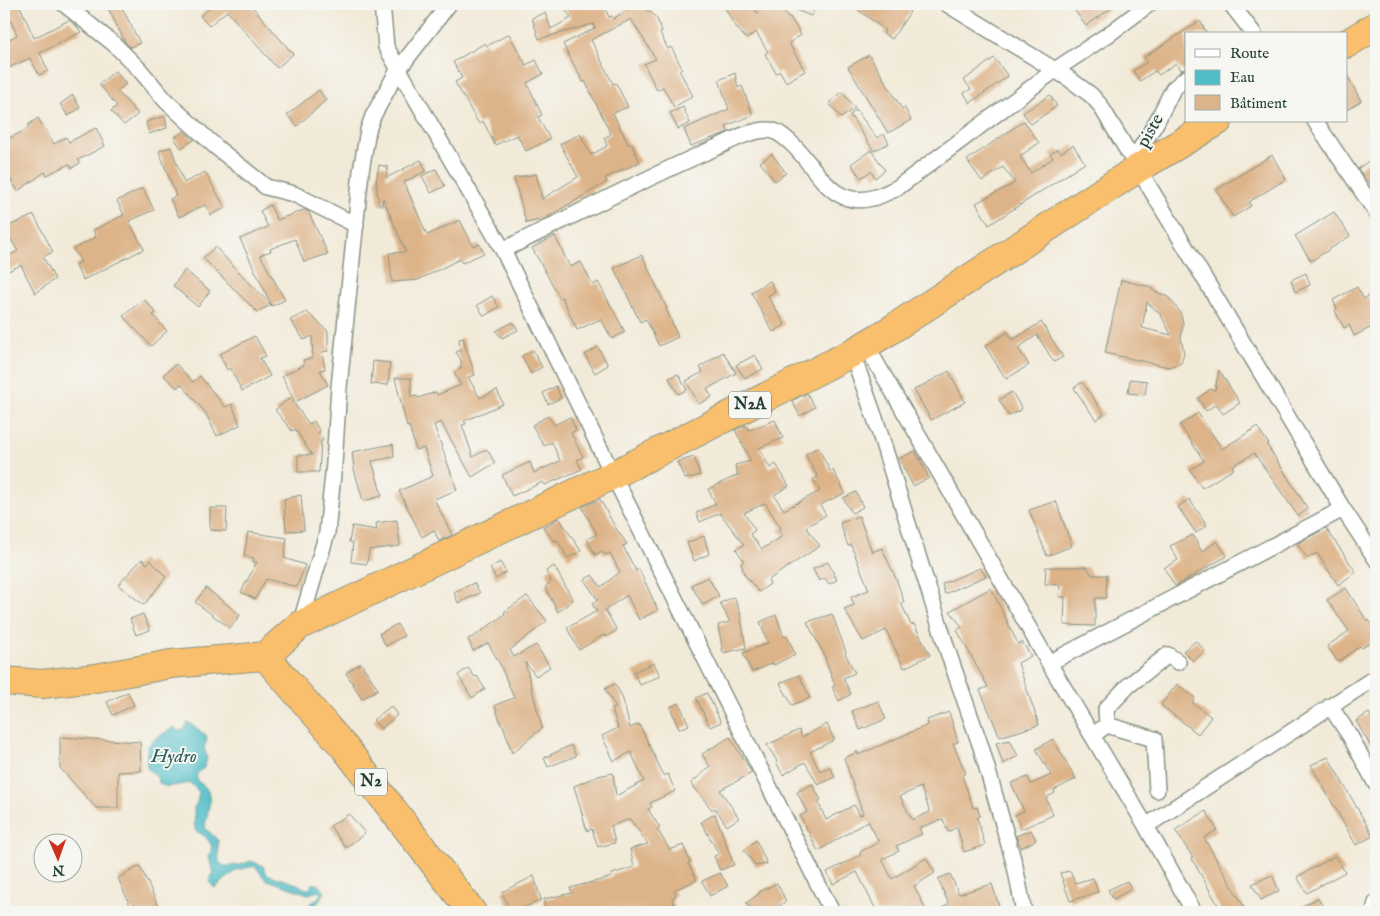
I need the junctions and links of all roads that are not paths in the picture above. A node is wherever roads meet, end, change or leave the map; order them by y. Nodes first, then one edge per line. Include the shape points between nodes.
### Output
1 (64, 4) edge
2 (382, 4) edge
3 (449, 4) edge
4 (946, 4) edge
5 (1149, 4) edge
6 (1231, 4) edge
7 (1376, 26) edge
8 (1252, 32) edge
9 (1348, 43) edge
10 (398, 70) junction
11 (1055, 70) junction
12 (1185, 79) edge
13 (1216, 122) edge
14 (1316, 122) edge
15 (1136, 165) junction
16 (1376, 212) edge
17 (356, 225) junction
18 (503, 250) junction
19 (859, 349) junction
20 (613, 475) junction
21 (1343, 509) junction
22 (1376, 559) edge
23 (300, 626) junction
24 (265, 656) junction
25 (1178, 662) dead end
26 (1050, 664) junction
27 (1376, 676) edge
28 (4, 681) edge
29 (1330, 706) junction
30 (1107, 725) junction
31 (1093, 735) junction
32 (1376, 784) edge
33 (1157, 790) dead end
34 (1146, 826) junction
35 (1376, 903) edge
36 (472, 912) edge
37 (832, 912) edge
38 (1024, 912) edge
39 (1194, 912) edge
40 (1374, 912) edge

1 - 17 street via 114,44 166,102 266,187 294,194
2 - 10 street via 386,47
3 - 10 street
4 - 11 street
5 - 11 street
6 - 8 street
7 - 9 highway
10 - 17 street via 368,130
10 - 18 street
11 - 15 street via 1092,95
11 - 18 street via 897,188 876,198 858,200 839,196 797,149 777,132 768,130 743,136 694,157
12 - 15 street, piste via 1173,89
13 - 15 highway, N2A
14 - 16 street
15 - 19 highway, N2A
15 - 21 street
17 - 23 street via 327,533
18 - 20 street
19 - 20 highway, N2A
19 - 26 street
19 - 38 street via 877,424 981,747 1015,866
20 - 23 highway, N2A
20 - 37 street
21 - 22 street
21 - 26 street
23 - 24 highway, N2A
24 - 28 highway via 171,664 42,684
24 - 36 highway, N2 via 345,748
25 - 30 street via 1168,655 1129,685 1106,709
26 - 31 street
27 - 29 street
29 - 32 street
29 - 34 street
30 - 31 street
30 - 33 street via 1154,739
31 - 34 street
34 - 39 street
35 - 40 street

